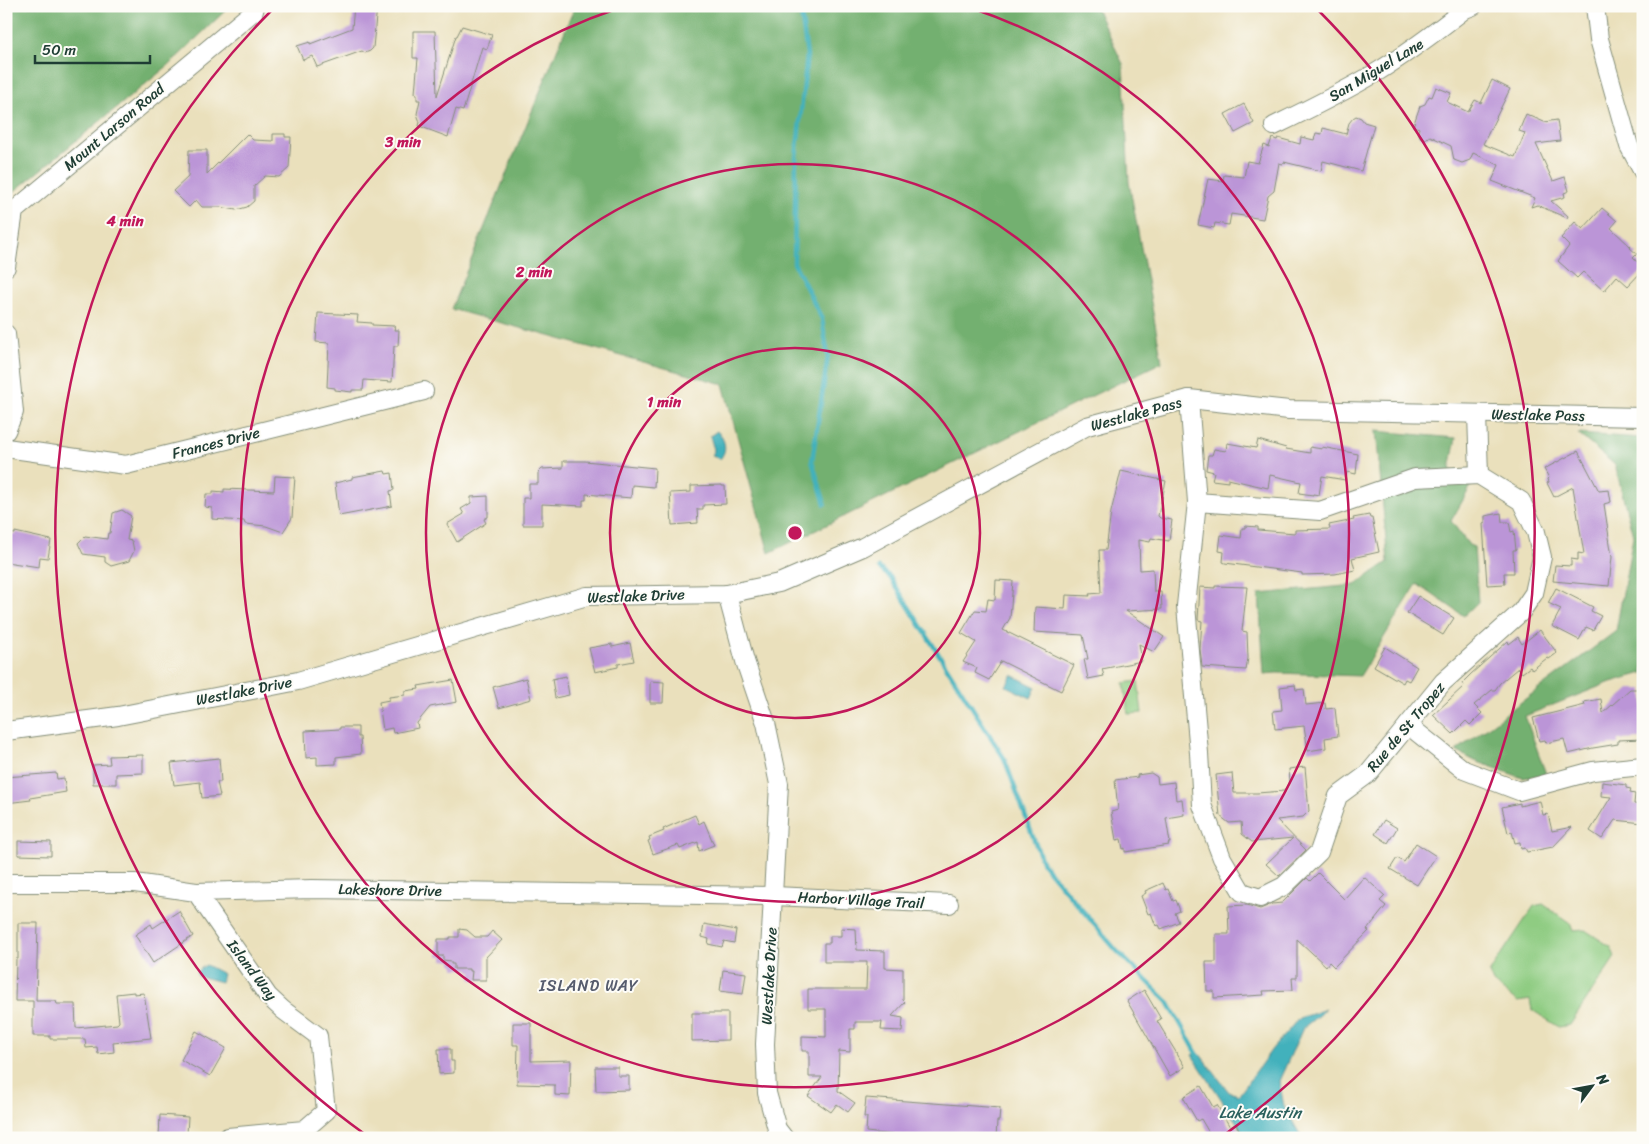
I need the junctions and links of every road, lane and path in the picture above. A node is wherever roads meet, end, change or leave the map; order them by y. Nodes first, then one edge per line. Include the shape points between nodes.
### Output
1 (255, 6) edge
2 (1473, 6) edge
3 (1595, 6) edge
4 (1274, 126) dead end
5 (1643, 172) edge
6 (6, 267) edge
7 (6, 334) edge
8 (424, 391) dead end
9 (1190, 399) junction
10 (1478, 414) junction
11 (1643, 417) edge
12 (6, 431) edge
13 (6, 448) edge
14 (1478, 475) junction
15 (1197, 502) junction
16 (727, 594) junction
17 (1408, 725) junction
18 (6, 731) edge
19 (1643, 766) edge
20 (6, 883) edge
21 (196, 892) junction
22 (774, 896) junction
23 (949, 904) dead end
24 (228, 1137) edge
25 (784, 1138) edge

1 - 6 street, Mount Larson Road via 254,11 14,211
2 - 4 street, San Miguel Lane via 1377,72
3 - 5 street via 1601,48 1629,146
7 - 12 street via 14,412
8 - 13 street, Frances Drive via 126,465
9 - 10 street, Westlake Pass via 1289,410
9 - 15 street, Rue de St Tropez
9 - 16 street, Westlake Pass via 1087,426 863,547 779,583
10 - 11 street, Westlake Pass
10 - 14 street
14 - 15 street via 1415,478 1320,511
14 - 17 street, Rue de St Tropez via 1521,500 1536,532 1542,557 1534,593 1521,612 1443,682
15 - 17 street, Rue de St Tropez via 1186,606 1202,805 1222,858 1242,892 1260,898 1284,886 1303,869 1319,852 1338,796 1368,774
16 - 18 street, Westlake Drive via 587,596 298,681 118,716
16 - 22 street, Westlake Drive via 766,723 779,784
17 - 19 street via 1464,770 1520,791 1593,771
20 - 21 street, Lakeshore Drive via 134,883
21 - 22 street, Lakeshore Drive via 312,889
21 - 24 street, Island Way via 268,996 318,1036 326,1111 304,1130
22 - 23 street, Harbor Village Trail
22 - 25 street, Westlake Drive via 765,1044 767,1093 777,1129

